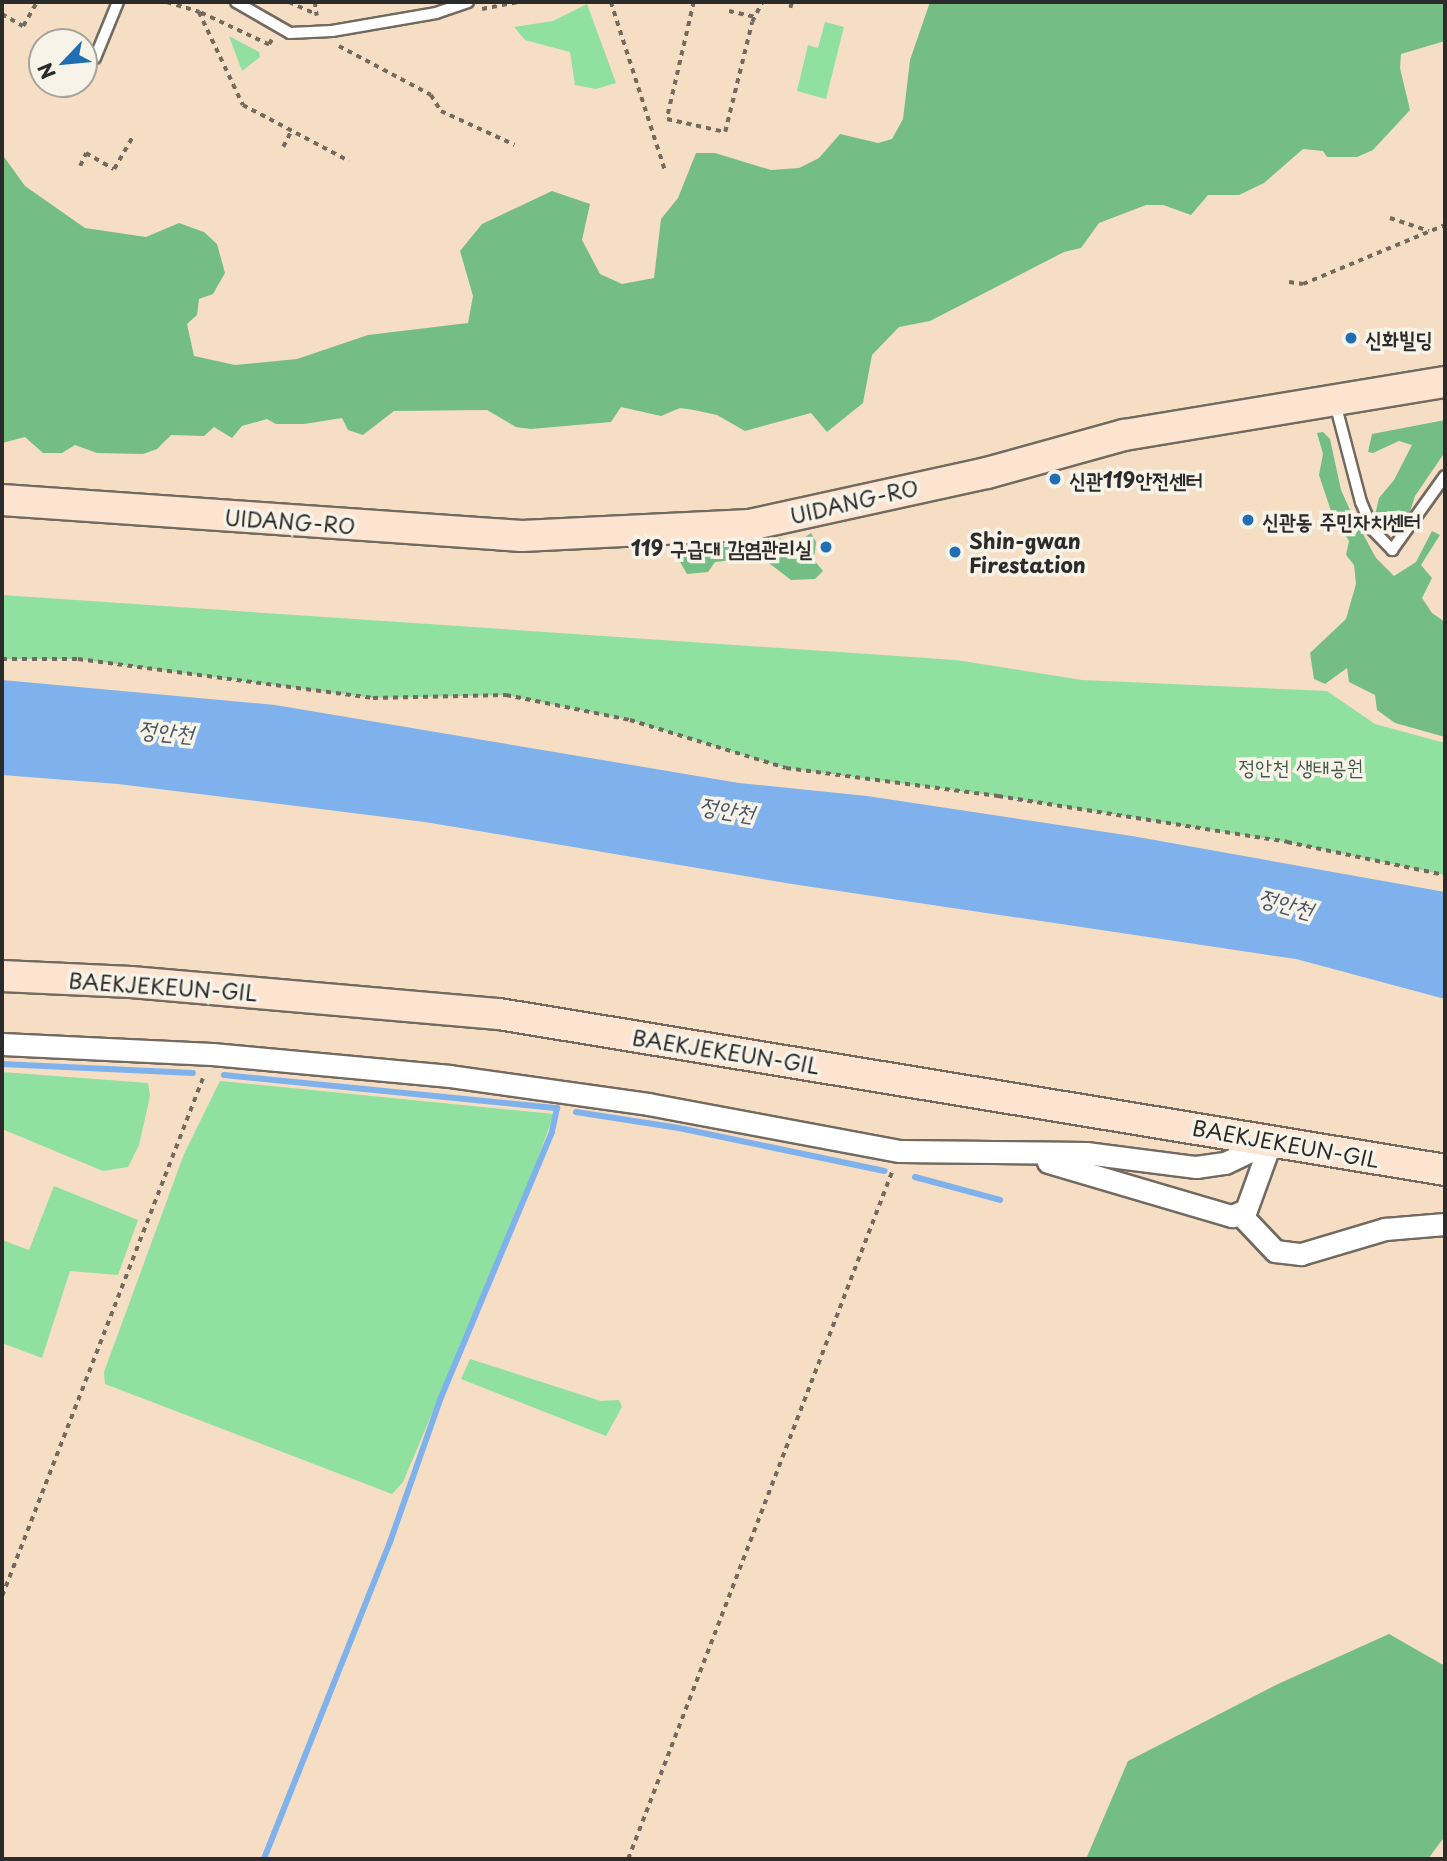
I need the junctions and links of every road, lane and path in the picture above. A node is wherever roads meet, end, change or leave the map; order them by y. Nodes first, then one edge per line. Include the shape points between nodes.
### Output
1 (37, 2) edge
2 (118, 2) edge
3 (167, 2) edge
4 (236, 2) edge
5 (289, 2) edge
6 (518, 2) edge
7 (611, 2) edge
8 (694, 2) edge
9 (762, 2) edge
10 (792, 2) edge
11 (471, 6) edge
12 (790, 8) dead end
13 (729, 11) dead end
14 (199, 12) junction
15 (314, 13) dead end
16 (2, 14) edge
17 (755, 17) junction
18 (280, 28) junction
19 (343, 38) dead end
20 (98, 51) edge
21 (292, 129) junction
22 (132, 138) dead end
23 (515, 145) dead end
24 (283, 147) dead end
25 (349, 161) dead end
26 (80, 166) dead end
27 (665, 170) dead end
28 (1390, 218) dead end
29 (1445, 225) edge
30 (1430, 232) junction
31 (1289, 282) dead end
32 (1445, 383) edge
33 (1334, 397) junction
34 (1445, 476) edge
35 (2, 500) edge
36 (2, 659) edge
37 (1445, 875) edge
38 (2, 976) edge
39 (2, 1044) edge
40 (212, 1054) junction
41 (1271, 1141) junction
42 (900, 1151) junction
43 (1015, 1155) junction
44 (1445, 1170) edge
45 (1239, 1213) junction
46 (1445, 1224) edge
47 (2, 1596) edge
48 (628, 1859) edge

1 - 16 path via 23,26
2 - 20 lane
3 - 14 path
4 - 18 lane
5 - 15 path
6 - 11 path
7 - 27 path
8 - 17 path via 667,119 725,132
9 - 17 path
10 - 12 path
11 - 18 lane via 332,31 290,33
13 - 17 path
14 - 18 path via 269,45
14 - 21 path via 243,104
19 - 23 path via 335,44 431,95 441,111
21 - 24 path
21 - 25 path
22 - 26 path via 114,169 86,153
28 - 30 path
29 - 30 path
30 - 31 path via 1303,284
32 - 33 main road, UIDANG-RO
33 - 34 lane via 1361,502 1373,530 1392,550
33 - 35 main road, UIDANG-RO via 1124,435 987,473 750,525 522,536
36 - 37 path via 78,659 373,698 506,695 630,720 786,768 1287,842
38 - 41 main road, BAEKJEKEUN-GIL via 158,984 499,1014
39 - 40 street
40 - 42 street via 450,1076 621,1100
40 - 47 path
41 - 43 street via 1225,1163 1196,1167 1086,1153
41 - 44 main road, BAEKJEKEUN-GIL
41 - 45 street via 1246,1210
42 - 43 street
42 - 48 path
43 - 45 street via 1073,1166 1181,1203 1232,1216
45 - 46 street via 1275,1251 1301,1254 1385,1229

